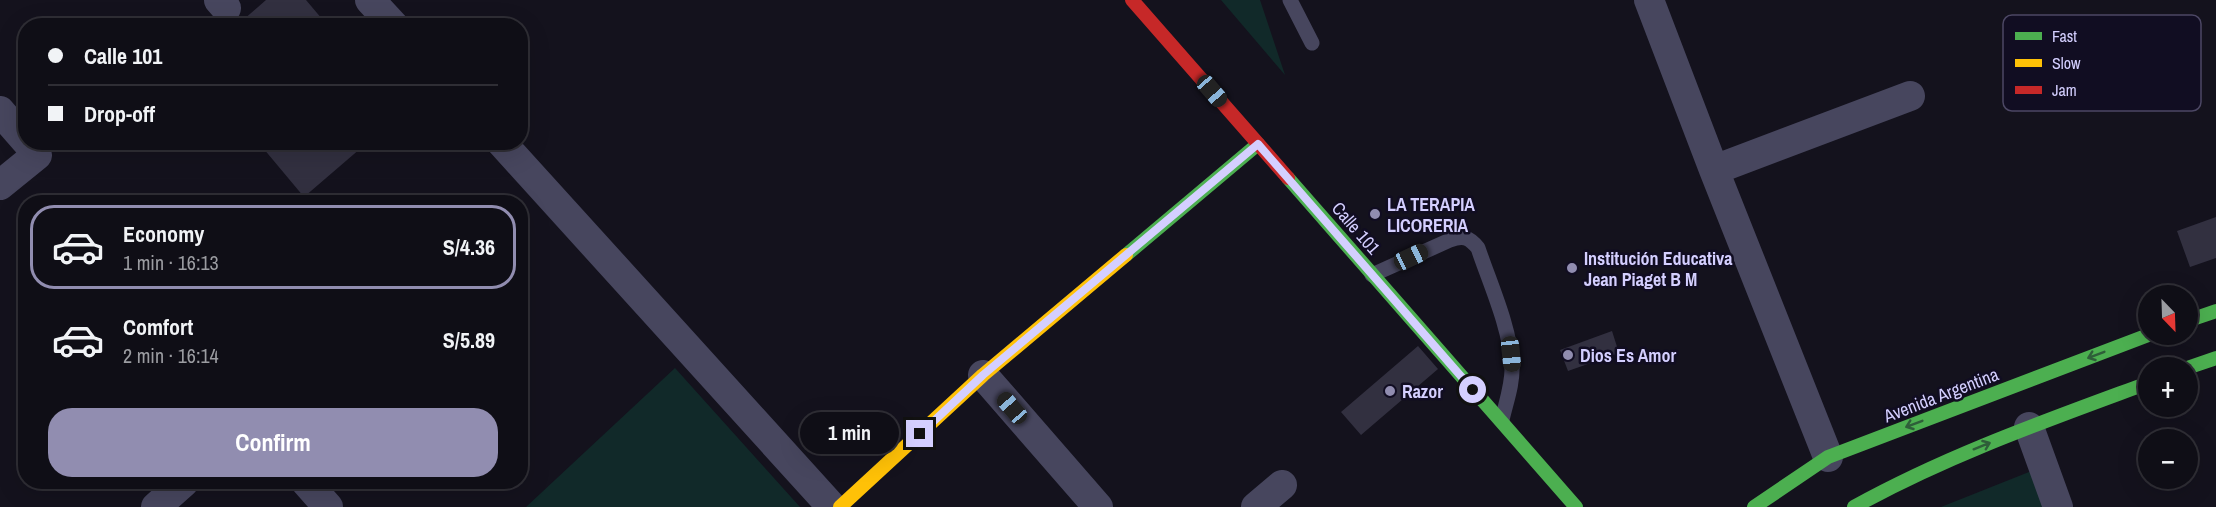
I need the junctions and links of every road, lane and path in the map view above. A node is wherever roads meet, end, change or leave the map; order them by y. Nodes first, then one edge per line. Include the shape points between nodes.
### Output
1 (370, 0) edge
2 (1134, 0) edge
3 (1290, 0) edge
4 (1649, 0) edge
5 (387, 18) edge
6 (1312, 43) dead end
7 (1910, 96) dead end
8 (0, 111) edge
9 (18, 132) edge
10 (1258, 144) junction
11 (33, 150) edge
12 (508, 150) edge
13 (1714, 170) junction
14 (0, 185) edge
15 (1372, 275) junction
16 (2216, 310) edge
17 (2198, 317) edge
18 (2138, 339) edge
19 (2216, 358) edge
20 (2198, 364) edge
21 (983, 375) junction
22 (2138, 387) edge
23 (1502, 423) junction
24 (2029, 428) junction
25 (1828, 457) junction
26 (1282, 485) dead end
27 (176, 489) edge
28 (312, 489) edge
29 (156, 507) edge
30 (328, 507) edge
31 (832, 507) edge
32 (840, 507) edge
33 (1098, 507) edge
34 (1256, 507) edge
35 (1576, 507) edge
36 (1754, 507) edge
37 (1854, 507) edge
38 (2058, 507) edge

1 - 5 street
2 - 10 street, Calle 101
3 - 6 lane
4 - 13 street
7 - 13 street
8 - 9 street
10 - 15 street, Calle 101
10 - 21 street
11 - 14 street via 37,155
12 - 31 street
13 - 25 street
15 - 23 street, Calle 101
15 - 23 lane via 1460,236 1470,239 1478,248 1509,342 1511,383
16 - 17 street
18 -> 25 street, Avenida Argentina
19 - 20 street
21 - 32 street
21 - 33 street
22 - 24 street
23 - 35 street, Calle 101
37 -> 24 street via 1935,465
24 - 38 street
25 - 36 street, Avenida Argentina
26 - 34 street
27 - 29 street
28 - 30 street

